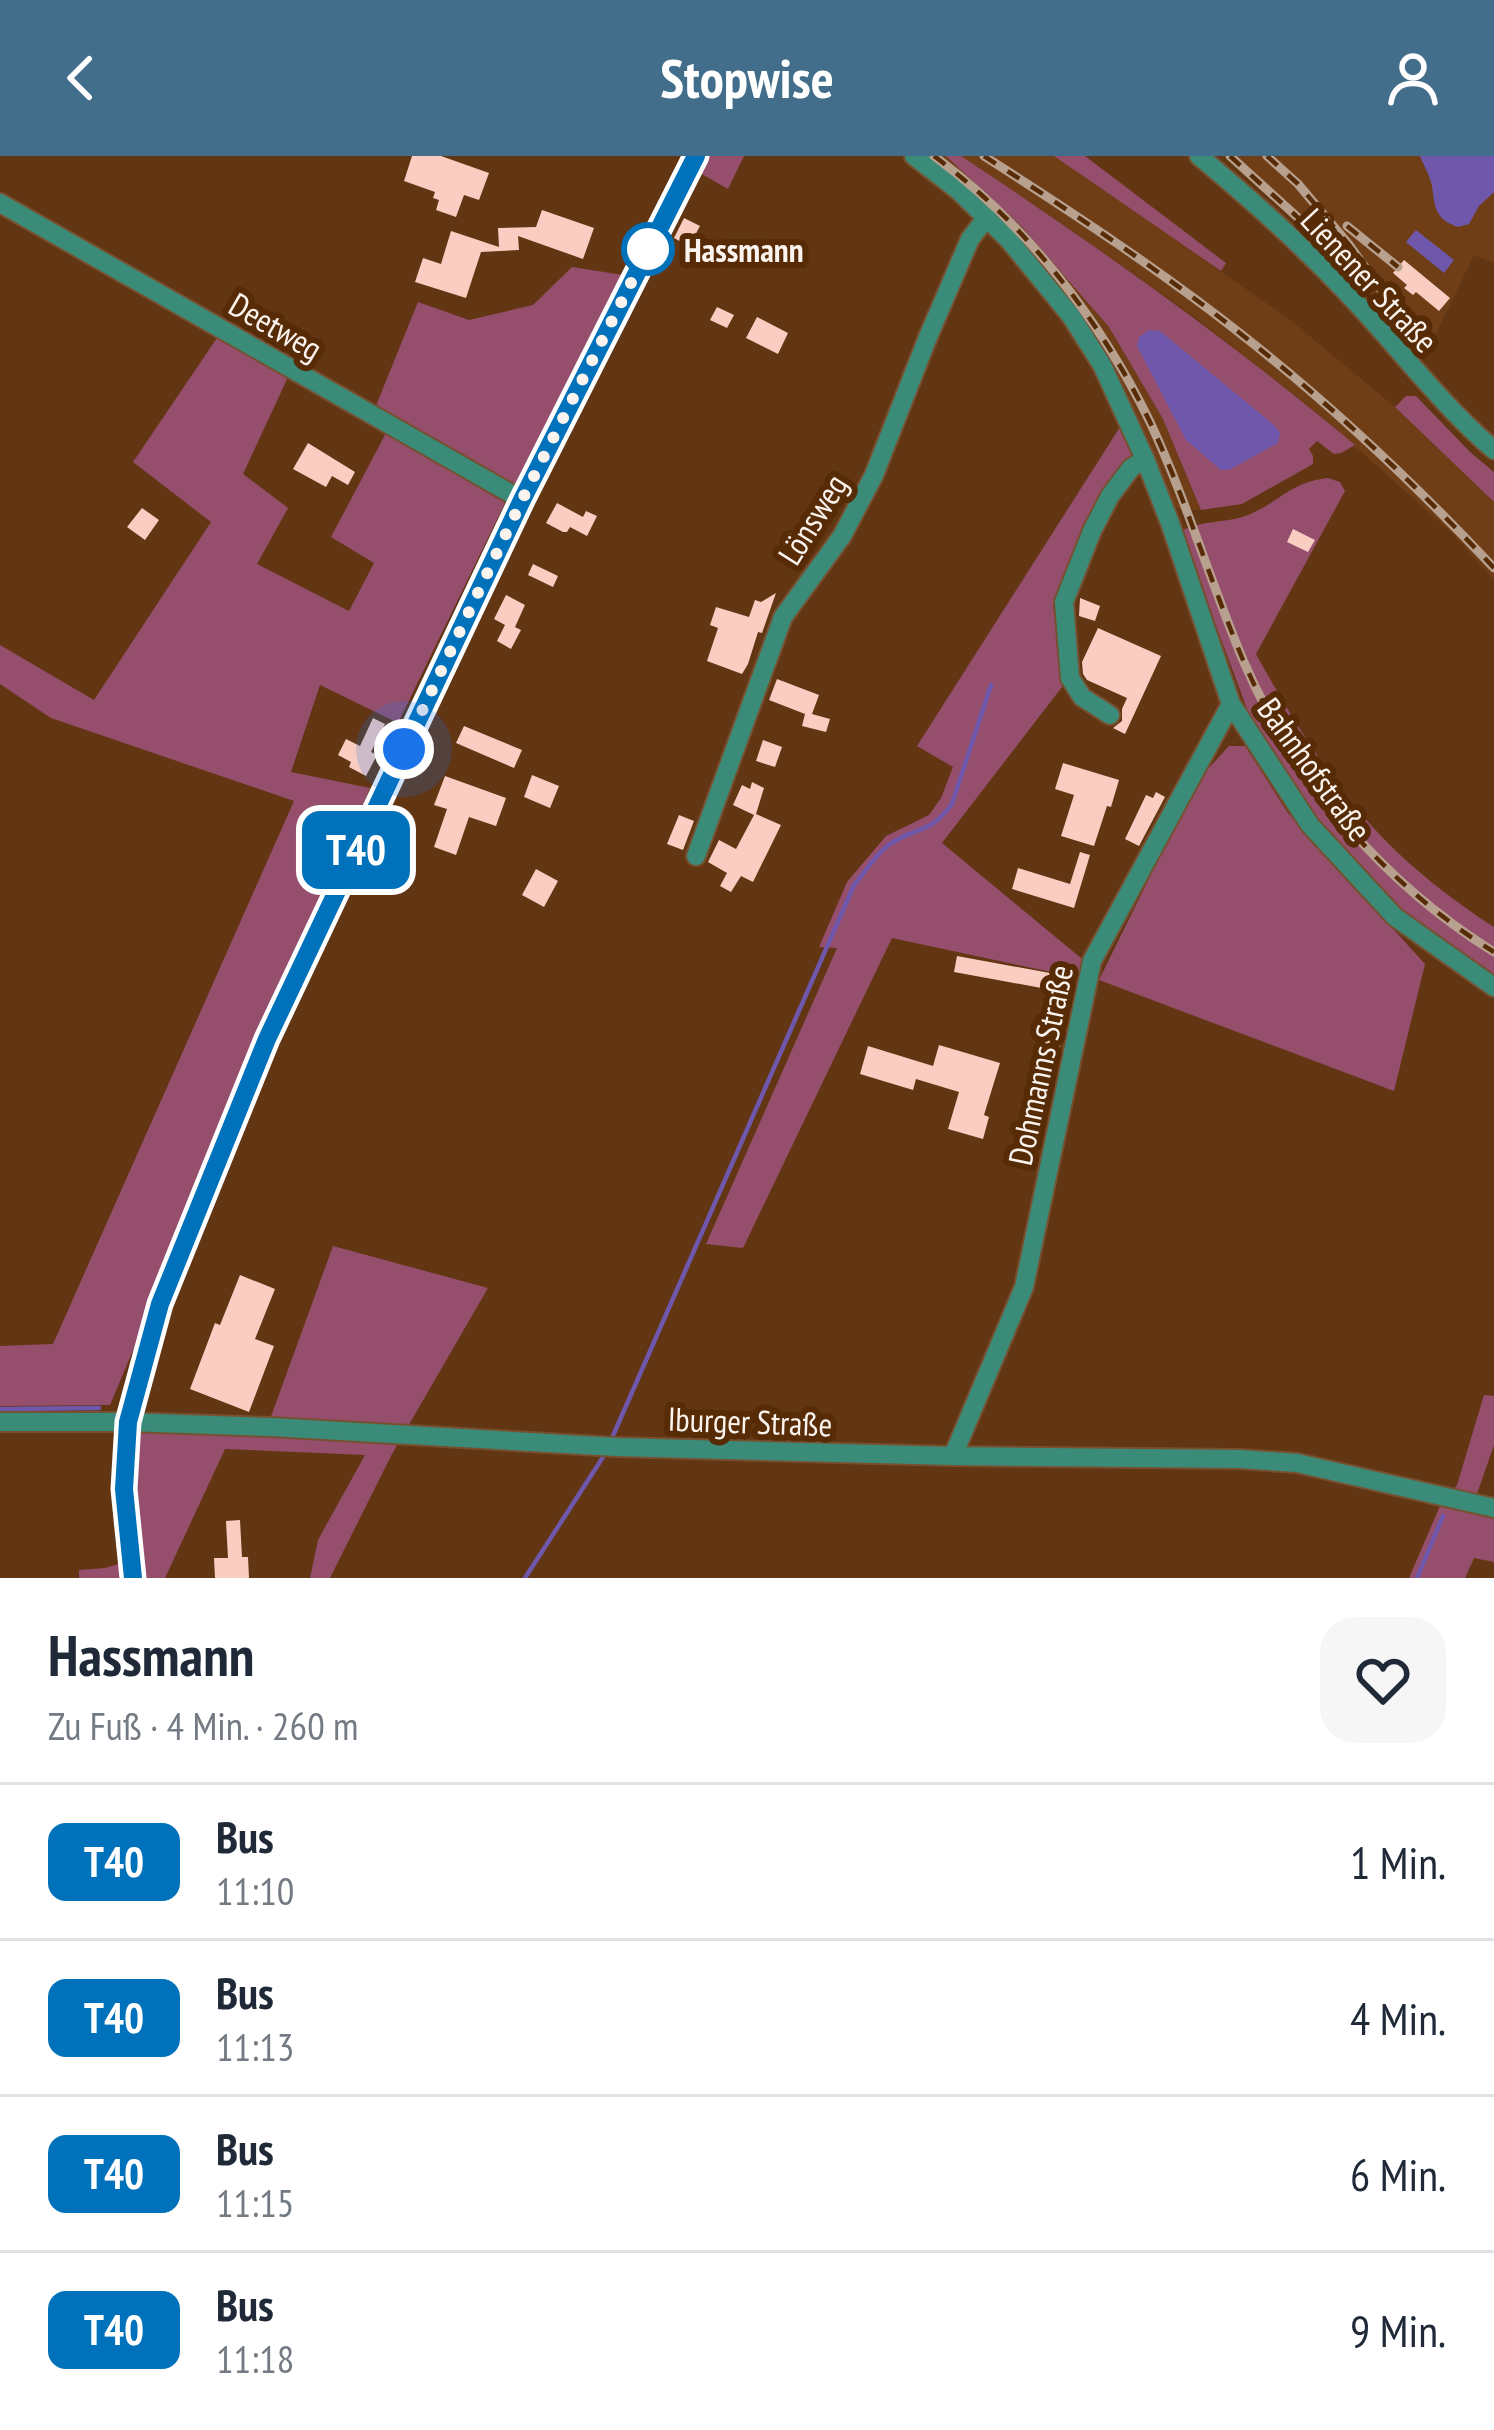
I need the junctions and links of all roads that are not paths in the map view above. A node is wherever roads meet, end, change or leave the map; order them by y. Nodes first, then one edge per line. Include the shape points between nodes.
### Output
1 (696, 156) edge
2 (914, 156) edge
3 (1199, 156) edge
4 (0, 203) edge
5 (987, 217) junction
6 (1494, 450) edge
7 (1145, 459) junction
8 (522, 500) junction
9 (1231, 704) junction
10 (1111, 715) dead end
11 (696, 856) dead end
12 (1494, 987) edge
13 (0, 1422) edge
14 (128, 1422) junction
15 (953, 1456) junction
16 (1494, 1508) edge
17 (133, 1578) edge

1 - 8 street
2 - 5 street, Bahnhofstraße
3 - 6 street, Lienener Straße via 1295,241
4 - 8 street, Deetweg
5 - 7 street, Bahnhofstraße via 1071,316
5 - 11 street, Lönsweg via 970,238 874,475 783,617
7 - 9 street, Bahnhofstraße
7 - 10 street via 1110,496 1064,602 1070,678 1082,698
8 - 14 street via 267,1039 160,1304
9 - 12 street, Bahnhofstraße via 1310,825 1395,917
9 - 15 street, Dohmanns Straße via 1092,961 1024,1287
13 - 14 street, Iburger Straße
14 - 15 street, Iburger Straße
14 - 17 street via 124,1489
15 - 16 street, Iburger Straße via 1298,1463

